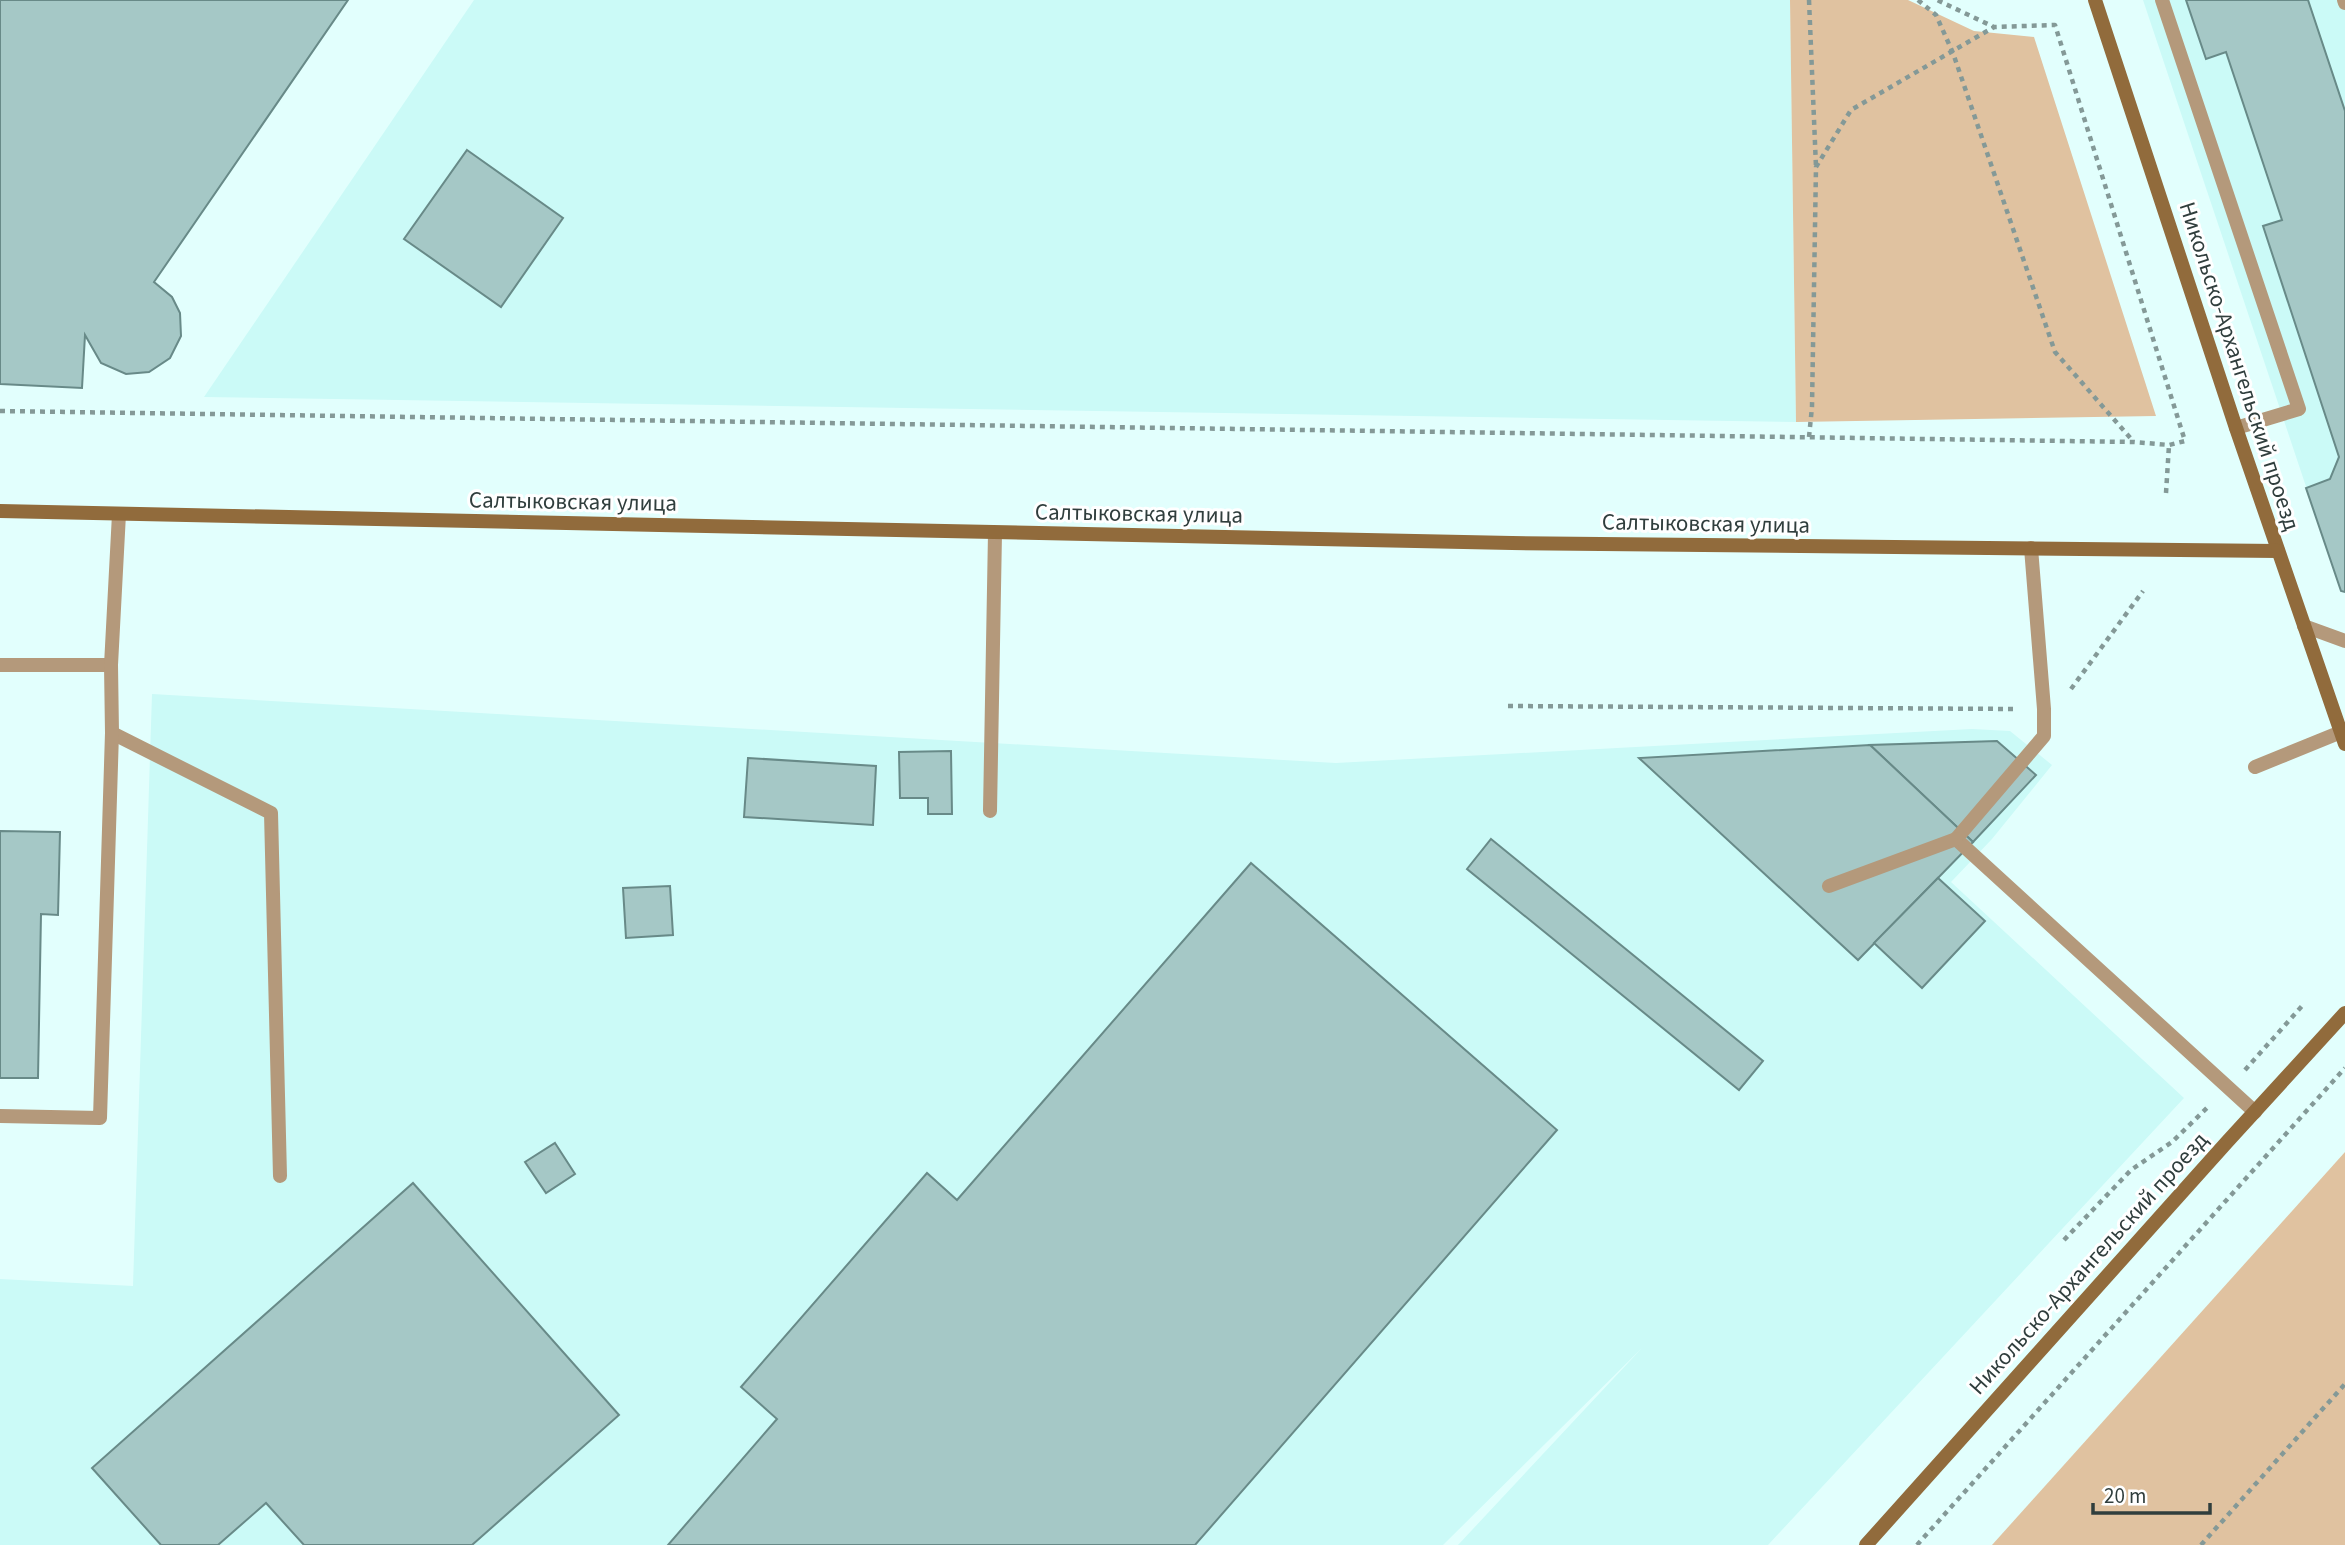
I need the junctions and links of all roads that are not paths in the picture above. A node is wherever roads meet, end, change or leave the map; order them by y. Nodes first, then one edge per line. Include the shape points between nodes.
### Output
1 (2095, 0) edge
2 (2162, 0) edge
3 (2236, 428) junction
4 (0, 511) edge
5 (119, 514) junction
6 (995, 533) junction
7 (2031, 548) junction
8 (2278, 551) junction
9 (2304, 626) junction
10 (2345, 641) edge
11 (0, 665) edge
12 (111, 665) junction
13 (112, 733) junction
14 (2343, 738) edge
15 (2255, 767) dead end
16 (990, 811) dead end
17 (1956, 839) junction
18 (1829, 886) dead end
19 (2345, 1013) edge
20 (2255, 1112) junction
21 (0, 1116) edge
22 (280, 1176) dead end
23 (1866, 1545) edge

1 - 3 street, Никольско-Архангельский проезд
2 - 3 street via 2299,409
3 - 8 street, Никольско-Архангельский проезд
4 - 5 street, Салтыковская улица
5 - 6 street, Салтыковская улица
5 - 12 street
6 - 7 street, Салтыковская улица
6 - 16 street
7 - 8 street, Салтыковская улица
7 - 17 street via 2044,736
8 - 9 street, Никольско-Архангельский проезд
9 - 10 street
9 - 14 street, Никольско-Архангельский проезд
11 - 12 street
12 - 13 street
13 - 21 street via 100,1118
13 - 22 street via 271,813
14 - 15 street
17 - 18 street
17 - 20 street
19 - 20 street, Никольско-Архангельский проезд
20 - 23 street, Никольско-Архангельский проезд

